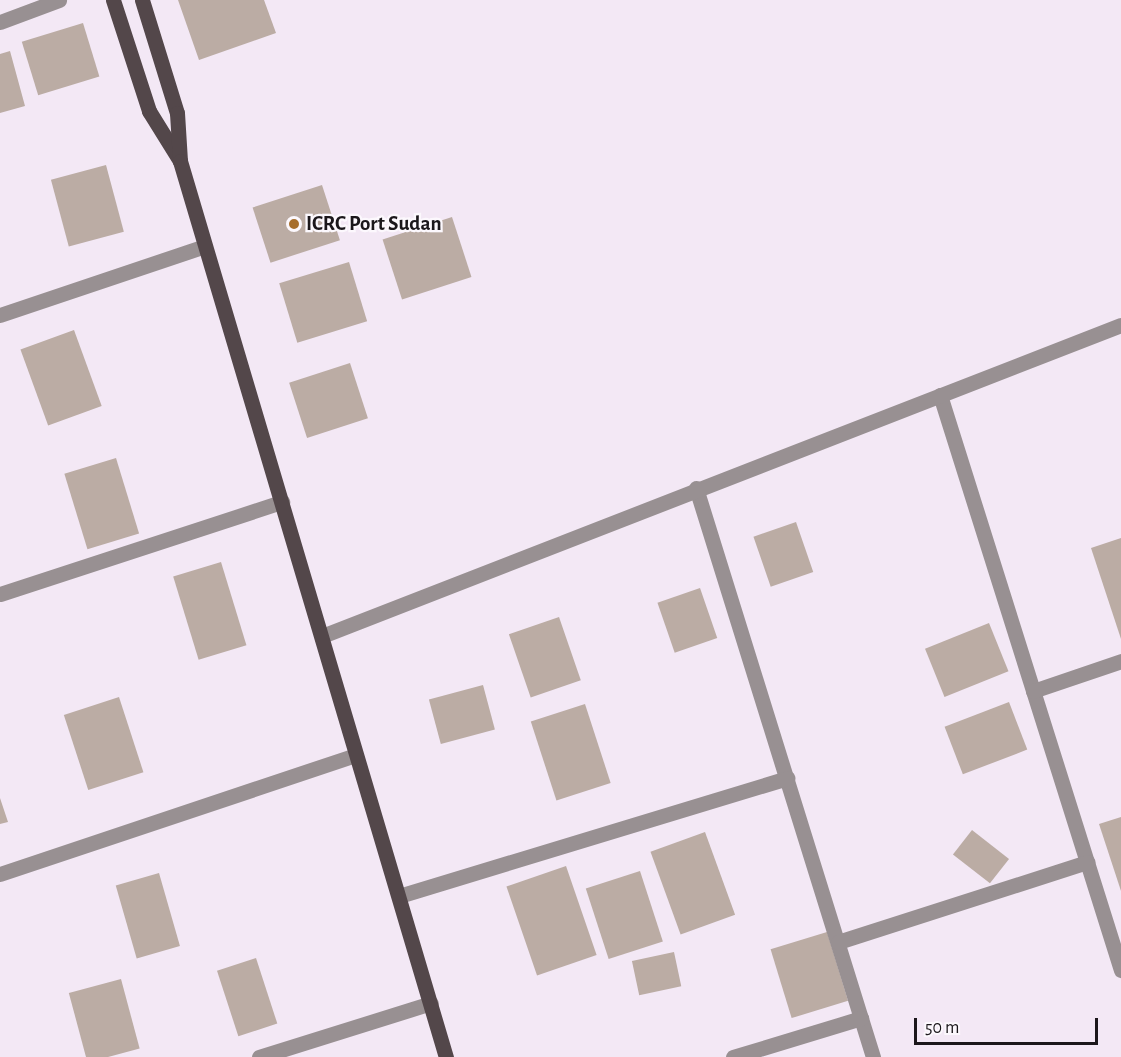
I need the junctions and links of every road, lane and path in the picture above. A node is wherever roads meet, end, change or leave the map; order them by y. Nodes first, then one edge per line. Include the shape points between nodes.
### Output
1 (59, 0) edge
2 (112, 0) edge
3 (142, 0) edge
4 (0, 22) edge
5 (180, 161) junction
6 (205, 246) junction
7 (1, 310) edge
8 (1121, 325) edge
9 (940, 394) junction
10 (696, 488) junction
11 (282, 502) junction
12 (0, 594) edge
13 (322, 636) junction
14 (1121, 661) edge
15 (1033, 691) junction
16 (356, 755) junction
17 (787, 777) junction
18 (1087, 862) junction
19 (0, 874) edge
20 (399, 896) junction
21 (1116, 936) edge
22 (838, 942) junction
23 (1121, 970) edge
24 (431, 1003) junction
25 (861, 1017) junction
26 (259, 1057) edge
27 (447, 1057) edge
28 (733, 1057) edge
29 (873, 1057) edge

1 - 4 street
2 - 5 main road via 149,111
3 - 5 main road via 177,113
5 - 6 main road
6 - 7 street
6 - 11 main road
8 - 9 street
9 - 10 street
9 - 15 street
10 - 13 street
10 - 17 street
11 - 12 street
11 - 13 main road
13 - 16 main road
14 - 15 street
15 - 18 street
16 - 19 street
16 - 20 main road
17 - 20 street
17 - 22 street
18 - 21 street
18 - 22 street
20 - 24 main road
21 - 23 street
22 - 25 street
24 - 26 street
24 - 27 main road
25 - 28 street
25 - 29 street

